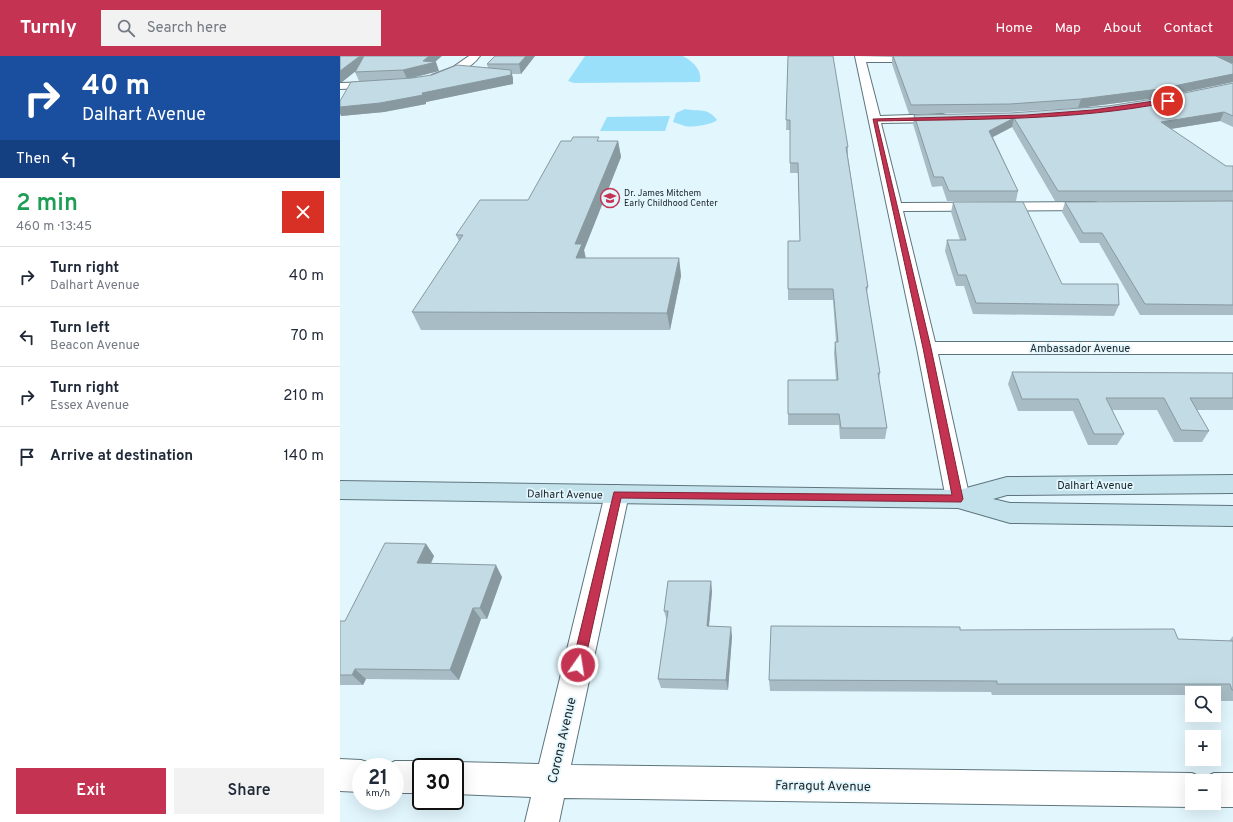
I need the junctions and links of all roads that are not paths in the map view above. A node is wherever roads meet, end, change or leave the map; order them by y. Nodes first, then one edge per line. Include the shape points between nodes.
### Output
1 (475, 56) edge
2 (860, 58) edge
3 (932, 59) edge
4 (428, 80) edge
5 (389, 85) edge
6 (340, 86) edge
7 (950, 118) edge
8 (874, 120) junction
9 (1105, 206) edge
10 (894, 207) junction
11 (927, 348) junction
12 (1233, 348) edge
13 (1233, 484) edge
14 (340, 490) edge
15 (617, 494) junction
16 (958, 499) junction
17 (1233, 516) edge
18 (340, 775) edge
19 (352, 776) edge
20 (464, 778) edge
21 (552, 781) junction
22 (1185, 790) edge
23 (1221, 790) edge
24 (1233, 790) edge
25 (542, 822) edge

1 - 4 street via 452,72
2 - 3 street
2 - 8 street
5 - 6 street
7 - 8 street
8 - 10 street
9 - 10 street
10 - 11 street
11 - 12 street, Ambassador Avenue
11 - 16 street
13 - 16 main road, Dalhart Avenue via 1007,486
14 - 15 main road, Dalhart Avenue
15 - 16 main road, Dalhart Avenue
15 - 21 street, Corona Avenue
16 - 17 main road, Dalhart Avenue via 1010,513
18 - 19 street
20 - 21 street, Farragut Avenue
21 - 22 street, Farragut Avenue
21 - 25 street, Corona Avenue
23 - 24 street

